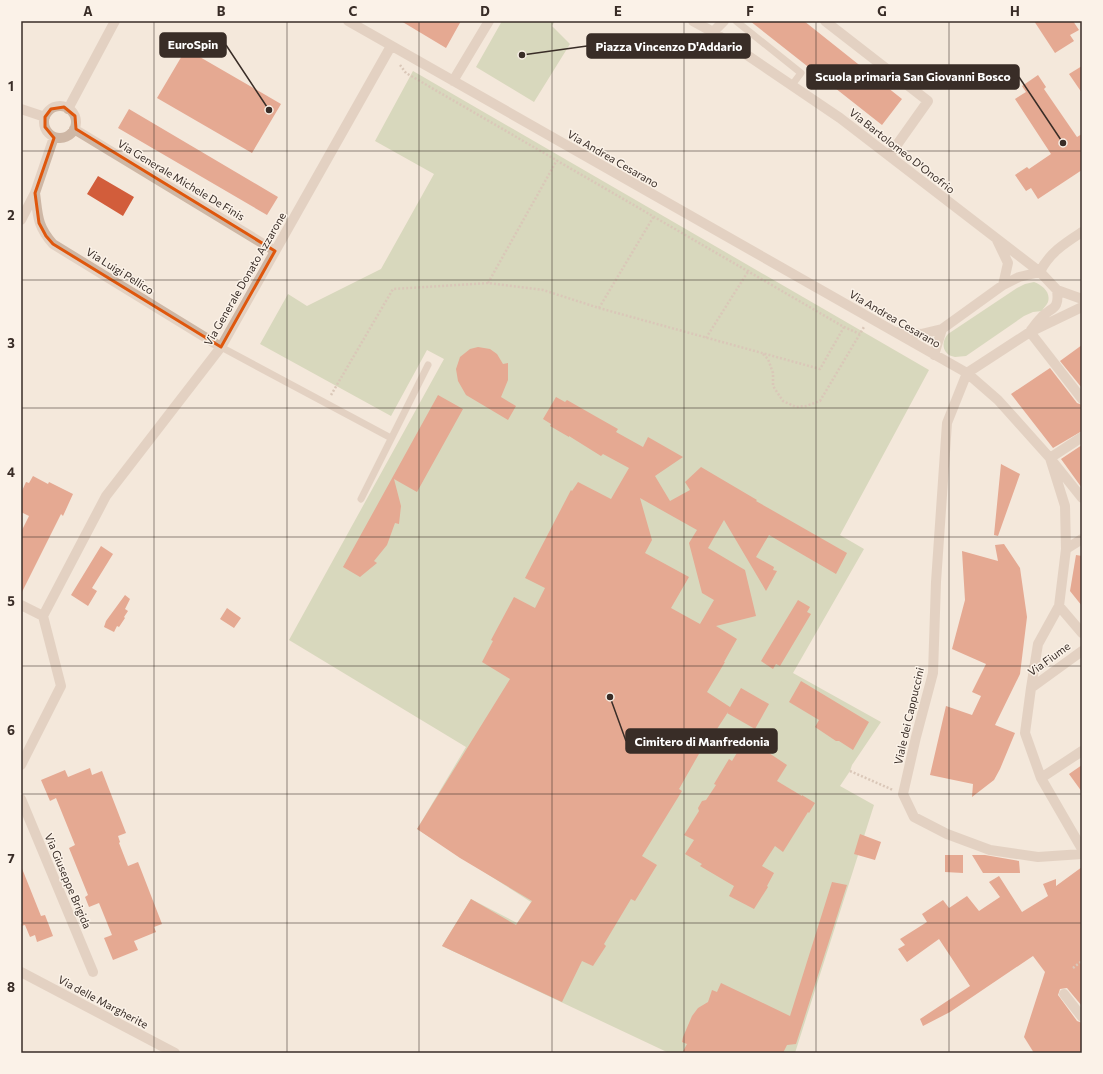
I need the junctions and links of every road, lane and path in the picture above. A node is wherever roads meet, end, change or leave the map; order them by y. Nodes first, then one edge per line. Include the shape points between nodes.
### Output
1 (115, 21) edge
2 (348, 21) edge
3 (488, 21) edge
4 (693, 21) edge
5 (724, 21) edge
6 (736, 21) edge
7 (825, 21) edge
8 (365, 25) edge
9 (713, 32) junction
10 (395, 48) junction
11 (453, 81) junction
12 (792, 85) junction
13 (21, 109) edge
14 (68, 109) junction
15 (45, 117) junction
16 (74, 129) junction
17 (54, 137) junction
18 (889, 156) junction
19 (557, 160) junction
20 (34, 193) junction
21 (654, 216) junction
22 (21, 220) edge
23 (1082, 232) edge
24 (996, 238) junction
25 (275, 251) junction
26 (749, 270) junction
27 (1040, 272) junction
28 (488, 283) junction
29 (1003, 286) junction
30 (1057, 290) junction
31 (1082, 299) edge
32 (1082, 307) edge
33 (599, 308) junction
34 (870, 318) junction
35 (844, 327) junction
36 (942, 329) junction
37 (894, 332) junction
38 (1030, 332) junction
39 (860, 334) junction
40 (706, 338) junction
41 (221, 347) junction
42 (763, 353) junction
43 (934, 355) junction
44 (428, 365) dead end
45 (967, 373) junction
46 (1082, 399) edge
47 (326, 403) junction
48 (1082, 436) edge
49 (391, 438) junction
50 (1050, 458) junction
51 (1082, 498) edge
52 (361, 499) dead end
53 (1082, 539) edge
54 (1066, 549) junction
55 (21, 605) edge
56 (1060, 606) junction
57 (43, 616) junction
58 (1082, 633) edge
59 (1082, 651) edge
60 (1031, 688) junction
61 (1082, 751) edge
62 (21, 765) edge
63 (850, 771) dead end
64 (1041, 778) junction
65 (903, 794) junction
66 (21, 799) edge
67 (1082, 850) edge
68 (1082, 854) edge
69 (1082, 961) edge
70 (1073, 968) dead end
71 (21, 972) edge
72 (93, 972) dead end
73 (1064, 994) dead end
74 (1082, 1017) edge
75 (175, 1053) edge

1 - 14 street
2 - 8 street, Via Andrea Cesarano
3 - 11 street
4 - 9 street, Via Bartolomeo D'Onofrio
5 - 9 street
6 - 12 lane via 801,72
7 - 18 street via 928,101
8 - 10 street, Via Andrea Cesarano
9 - 12 street, Via Bartolomeo D'Onofrio
10 - 11 street, Via Andrea Cesarano
10 - 19 path via 397,63 406,72
10 - 25 street, Via Generale Donato Azzarone
11 - 34 street, Via Andrea Cesarano
12 - 18 street, Via Bartolomeo D'Onofrio
13 - 15 street
14 - 15 street via 55,107
14 - 16 street via 75,116
15 - 17 street via 47,132
16 - 17 street via 66,137
16 - 25 street, Via Generale Michele De Finis
17 - 20 street
18 - 24 street, Via Bartolomeo D'Onofrio
19 - 21 path
19 - 28 path
20 - 22 street
20 - 41 street, Via Luigi Pellico via 39,223 53,244
21 - 26 path
21 - 33 path
23 - 27 street via 1053,252
24 - 27 street, Via Bartolomeo D'Onofrio
24 - 29 street, Via Bartolomeo D'Onofrio via 1008,263
25 - 41 street, Via Generale Donato Azzarone
26 - 35 path
26 - 40 path
27 - 29 street via 1019,277
27 - 30 street, Via Bartolomeo D'Onofrio
28 - 33 path via 543,290
28 - 47 path via 393,289
29 - 36 street
30 - 31 street
30 - 38 street via 1056,306 1039,319
32 - 38 street
33 - 40 path
34 - 37 street, Via Andrea Cesarano
34 - 39 path
35 - 39 path
35 - 42 path via 820,369
36 - 37 street via 921,334
36 - 43 street
37 - 43 street, Via Andrea Cesarano
38 - 45 street
38 - 46 street
39 - 42 path via 820,401 806,406 796,407 783,401 773,386 773,373
40 - 42 path
41 - 47 lane
41 - 57 street, Via Generale Donato Azzarone via 106,496
43 - 45 street, Via Andrea Cesarano
44 - 49 lane
45 - 50 street, Via Andrea Cesarano via 998,400
45 - 65 street, Viale dei Cappuccini via 947,423 936,582 933,673
47 - 49 lane
48 - 50 street
49 - 52 lane
50 - 51 street
50 - 54 street, Via Andrea Cesarano via 1065,506
53 - 54 street
54 - 56 street, Via Andrea Cesarano
55 - 57 street
56 - 58 street
56 - 60 street, Via Andrea Cesarano via 1038,644
57 - 62 street via 61,686
59 - 60 street, Via Fiume
60 - 64 street, Via Andrea Cesarano via 1025,733
61 - 64 street
63 - 65 path
64 - 67 street, Via Andrea Cesarano
65 - 68 street via 914,817 947,834 990,850 1038,857
66 - 72 street, Via Giuseppe Brigida
69 - 70 path
71 - 75 street, Via delle Margherite
73 - 74 street

